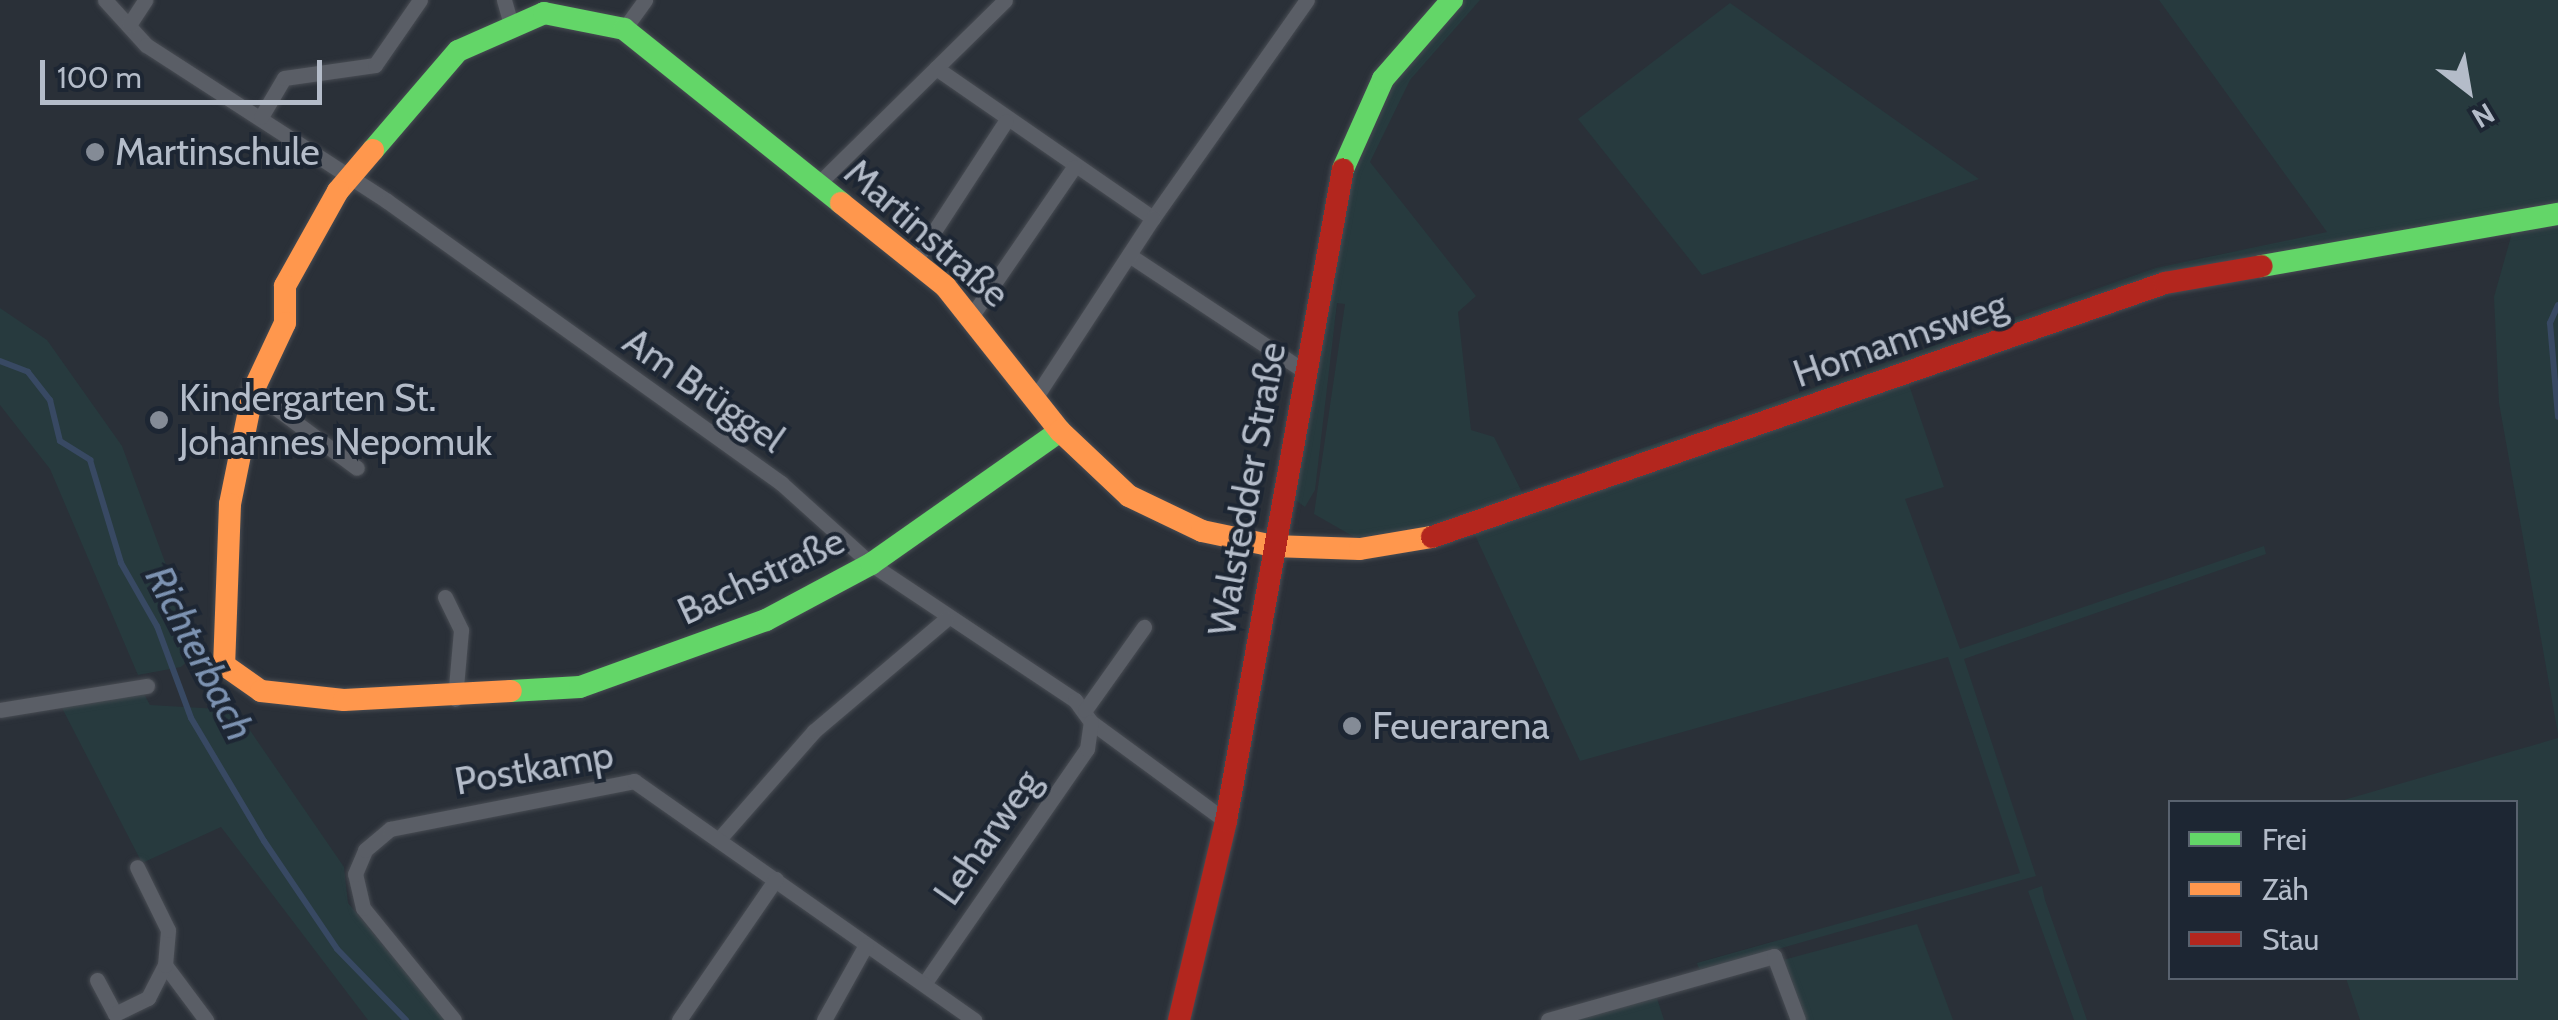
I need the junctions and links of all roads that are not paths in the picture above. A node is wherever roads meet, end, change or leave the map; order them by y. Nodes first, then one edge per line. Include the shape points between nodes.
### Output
1 (105, 0) edge
2 (145, 0) edge
3 (420, 0) edge
4 (645, 0) edge
5 (1005, 0) edge
6 (1307, 0) edge
7 (1452, 0) edge
8 (507, 10) edge
9 (129, 24) junction
10 (624, 29) junction
11 (936, 68) junction
12 (262, 117) junction
13 (1006, 120) junction
14 (1074, 167) junction
15 (352, 177) junction
16 (818, 184) junction
17 (2558, 214) edge
18 (1153, 218) junction
19 (1129, 255) junction
20 (914, 262) junction
21 (973, 314) junction
22 (1304, 370) junction
23 (254, 391) junction
24 (1035, 398) junction
25 (1060, 431) junction
26 (358, 468) dead end
27 (1273, 546) junction
28 (871, 564) junction
29 (445, 596) dead end
30 (946, 619) junction
31 (1144, 627) dead end
32 (227, 672) joint
33 (147, 686) dead end
34 (455, 699) junction
35 (0, 710) edge
36 (1088, 716) junction
37 (1226, 821) junction
38 (720, 838) junction
39 (137, 867) dead end
40 (776, 879) junction
41 (866, 945) junction
42 (166, 964) junction
43 (97, 980) dead end
44 (924, 984) junction
45 (206, 1020) edge
46 (454, 1020) edge
47 (679, 1020) edge
48 (824, 1020) edge
49 (974, 1020) edge
50 (1179, 1020) edge
51 (1548, 1020) edge
52 (1798, 1020) edge

1 - 9 street, Am Brüggel
2 - 9 street
3 - 12 street via 375,65 284,78
4 - 10 street
5 - 11 street
6 - 18 street
7 - 22 street, Walstedder Straße via 1397,59 1354,137
8 - 10 street, Martinstraße via 574,14
8 - 15 street, Martinstraße via 458,51
9 - 12 street, Am Brüggel
10 - 16 street, Martinstraße
11 - 13 street
11 - 16 street
12 - 15 street, Am Brüggel
13 - 14 street
13 - 20 street
14 - 18 street
14 - 21 street
15 - 23 street, Martinstraße via 285,286 285,323
15 - 28 street, Am Brüggel via 780,484
16 - 20 street, Martinstraße
17 - 27 street, Homannsweg via 2165,283 1447,535 1360,549
18 - 19 street
19 - 22 street
19 - 24 street
20 - 21 street, Martinstraße
21 - 24 street, Martinstraße
22 - 27 street, Walstedder Straße
23 - 26 street
23 - 32 street, Martinstraße via 221,591
24 - 25 street, Martinstraße
25 - 27 street, Martinstraße via 1149,509
25 - 28 street, Bachstraße
27 - 37 street, Walstedder Straße
28 - 30 street, Am Brüggel
28 - 34 street, Bachstraße via 766,620 580,687
29 - 34 street via 461,630
30 - 36 street, Am Brüggel via 967,622
30 - 38 street via 814,731
31 - 36 street, Leharweg
32 - 34 street, Bachstraße via 278,693
33 - 35 street
36 - 37 street, Am Brüggel
36 - 44 street, Leharweg via 1087,749
37 - 50 street, Walstedder Straße
38 - 40 street, Postkamp
38 - 46 street, Postkamp via 655,790 622,781 376,838 358,862 356,892
39 - 42 street via 168,930
40 - 41 street, Postkamp
40 - 47 street
41 - 44 street, Postkamp
41 - 48 street
42 - 43 street via 148,998 115,1014
42 - 45 street
44 - 49 street, Postkamp
51 - 52 street via 1774,956

